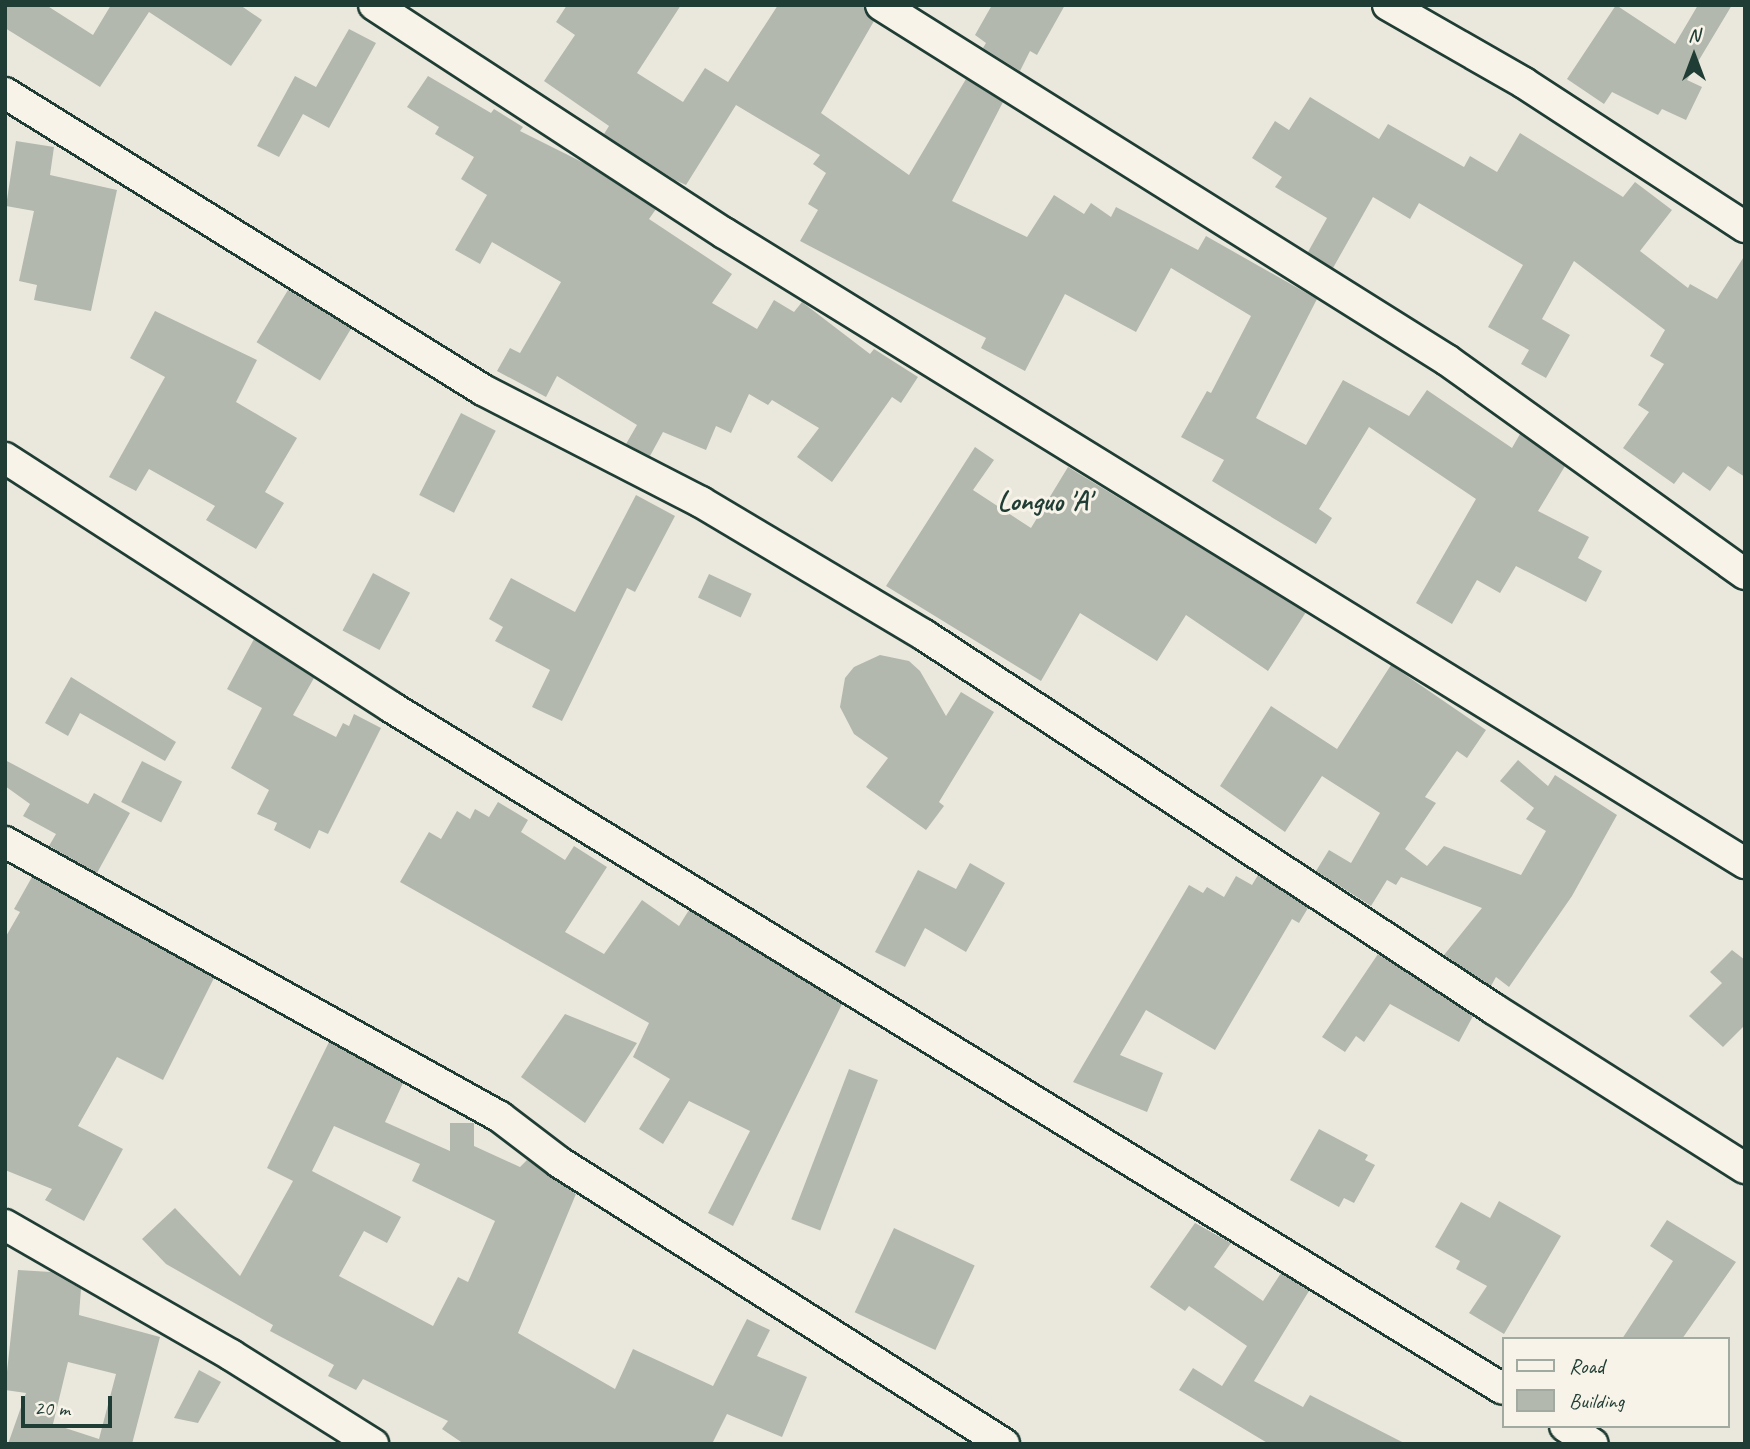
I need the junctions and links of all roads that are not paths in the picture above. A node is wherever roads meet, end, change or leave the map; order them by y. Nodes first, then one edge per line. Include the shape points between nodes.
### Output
1 (374, 5) edge
2 (881, 5) edge
3 (1388, 5) edge
4 (5, 93) edge
5 (1745, 226) edge
6 (5, 458) edge
7 (1745, 573) edge
8 (5, 842) edge
9 (1745, 863) edge
10 (1745, 1168) edge
11 (5, 1225) edge
12 (1502, 1388) edge
13 (1568, 1428) edge
14 (373, 1444) edge
15 (1004, 1444) edge
16 (1593, 1444) edge

1 - 9 street via 736,241
2 - 7 street via 1447,360
3 - 5 street via 1524,83
4 - 10 street via 483,390 701,502 924,635
6 - 12 street via 391,707
8 - 15 street via 500,1117 571,1170
11 - 14 street via 231,1355
13 - 16 street

